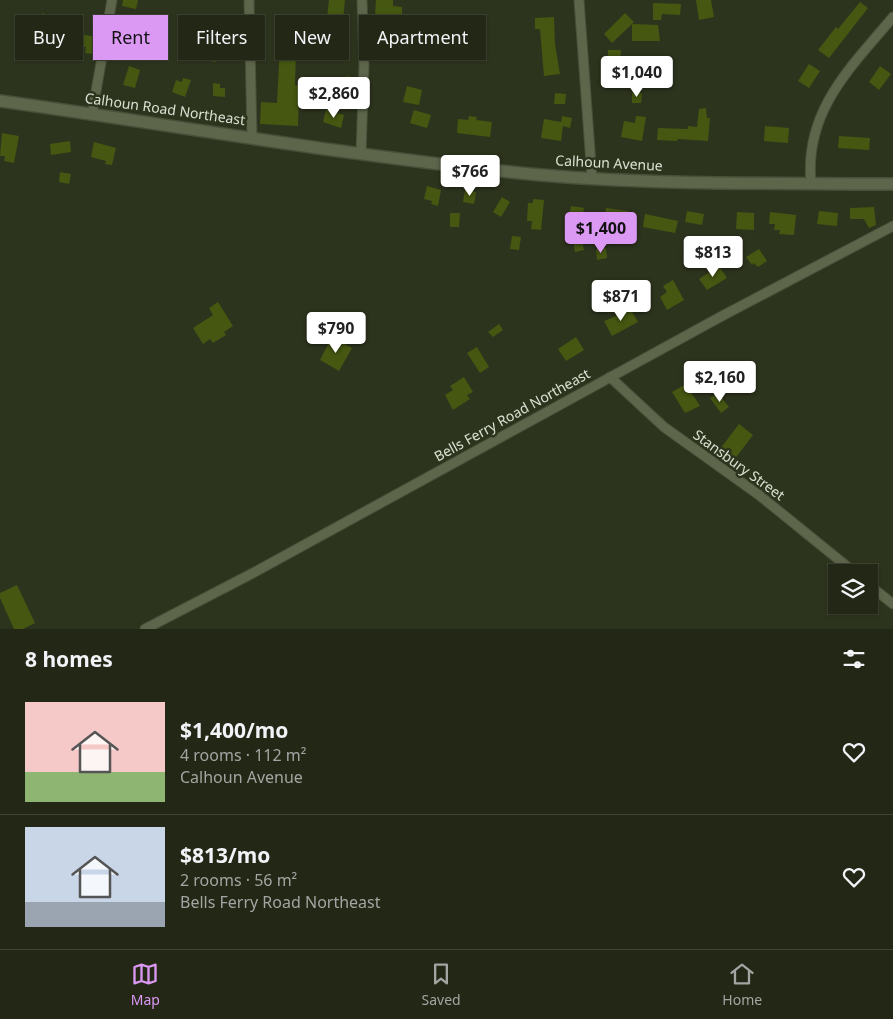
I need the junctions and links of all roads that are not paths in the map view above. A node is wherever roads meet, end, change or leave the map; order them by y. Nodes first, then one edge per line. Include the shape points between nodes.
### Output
1 (112, 0) edge
2 (249, 0) edge
3 (362, 0) edge
4 (579, 0) edge
5 (893, 17) edge
6 (0, 101) edge
7 (92, 114) junction
8 (252, 137) junction
9 (325, 148) joint
10 (361, 153) junction
11 (592, 178) junction
12 (811, 183) junction
13 (893, 184) edge
14 (893, 226) edge
15 (610, 377) junction
16 (844, 564) edge
17 (878, 592) edge
18 (893, 604) edge
19 (145, 629) edge

1 - 7 street
2 - 8 street
3 - 10 street
4 - 11 street
5 - 12 street via 847,70 825,105 813,141
6 - 7 street, Calhoun Road Northeast
7 - 8 street, Calhoun Road Northeast
8 - 9 street, Calhoun Road Northeast
9 - 10 street, Calhoun Avenue
10 - 11 street, Calhoun Avenue via 490,170
11 - 12 street, Calhoun Avenue
12 - 13 street, Calhoun Avenue
14 - 15 street, Bells Ferry Road Northeast
15 - 16 street, Stansbury Street via 664,427 759,495
15 - 19 street, Bells Ferry Road Northeast
17 - 18 street

